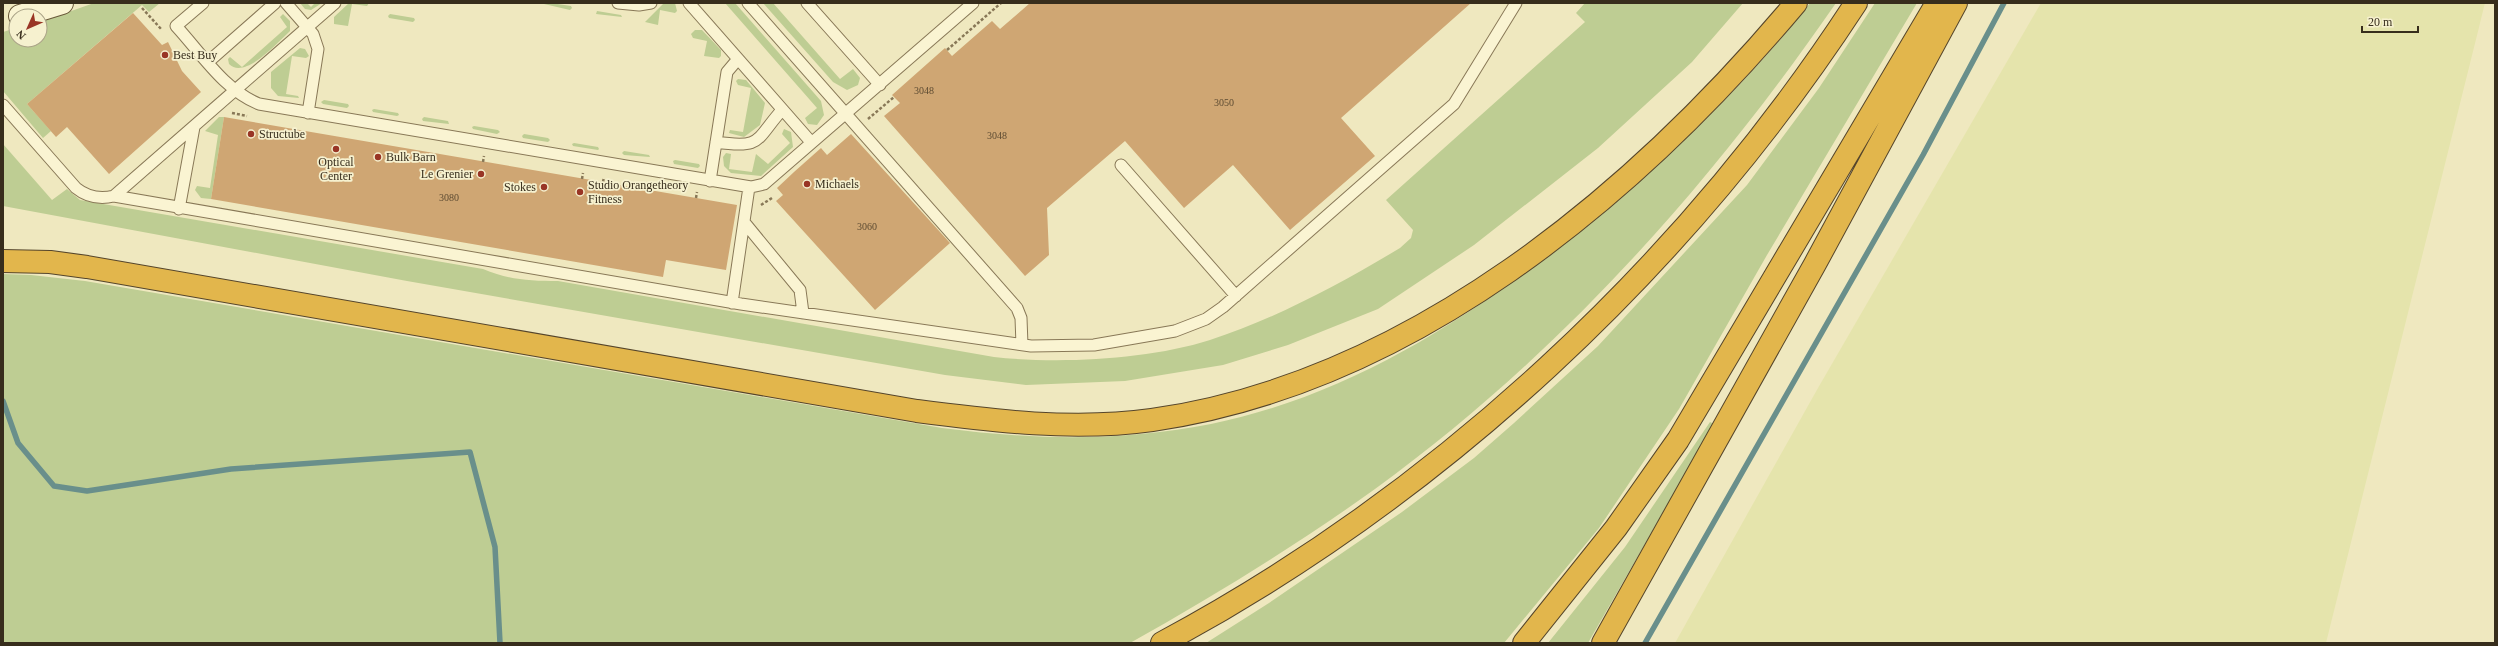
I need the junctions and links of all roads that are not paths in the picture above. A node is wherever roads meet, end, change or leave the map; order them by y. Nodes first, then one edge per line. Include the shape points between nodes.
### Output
1 (62, 3) edge
2 (203, 3) edge
3 (275, 3) edge
4 (286, 3) edge
5 (335, 3) edge
6 (618, 3) edge
7 (651, 3) edge
8 (689, 3) edge
9 (748, 3) edge
10 (807, 3) edge
11 (973, 3) edge
12 (1516, 3) edge
13 (1796, 3) edge
14 (1856, 3) edge
15 (1937, 3) edge
16 (1956, 3) edge
17 (46, 8) edge
18 (308, 28) junction
19 (738, 59) junction
20 (208, 62) junction
21 (880, 85) junction
22 (235, 91) junction
23 (3, 105) edge
24 (782, 110) junction
25 (308, 113) junction
26 (846, 113) junction
27 (194, 127) junction
28 (716, 142) junction
29 (811, 142) junction
30 (1121, 165) dead end
31 (710, 181) junction
32 (749, 187) junction
33 (114, 196) junction
34 (179, 208) junction
35 (744, 222) junction
36 (3, 261) edge
37 (1236, 296) junction
38 (732, 303) junction
39 (803, 313) junction
40 (1022, 345) junction
41 (1162, 643) edge
42 (1524, 643) edge
43 (1603, 643) edge

1 - 17 main road
2 - 20 lane via 176,26
3 - 20 lane
4 - 18 lane
5 - 18 lane
6 - 7 lane
8 - 19 lane
9 - 26 lane
10 - 21 lane
11 - 21 lane
12 - 37 lane via 1454,104
13 - 36 highway via 1744,63 1654,152 1558,232 1457,304 1404,335 1324,374 1232,404 1150,420 1078,425 1036,424 999,422 917,411 87,268 50,262
14 - 41 highway via 1790,99 1701,210 1642,276 1540,374 1445,455 1361,518 1242,597
15 - 42 highway via 1678,440 1616,528
16 - 43 highway via 1815,264
18 - 22 lane
18 - 25 lane via 318,49
19 - 24 lane
19 - 28 lane via 727,72
20 - 22 lane
21 - 26 lane
22 - 25 lane via 259,104
22 - 27 lane
23 - 33 lane via 80,191 105,198
24 - 28 lane via 766,132 754,143 738,146
24 - 29 lane
25 - 31 lane
26 - 29 lane
26 - 40 lane via 1017,308 1021,318
27 - 33 lane
27 - 34 lane
28 - 31 lane
29 - 32 lane via 764,184
30 - 37 lane
31 - 32 lane
32 - 35 lane
33 - 34 lane
34 - 38 lane
35 - 38 lane
35 - 39 lane via 800,290
37 - 40 lane via 1206,319 1175,331 1094,345
38 - 39 lane
39 - 40 lane

